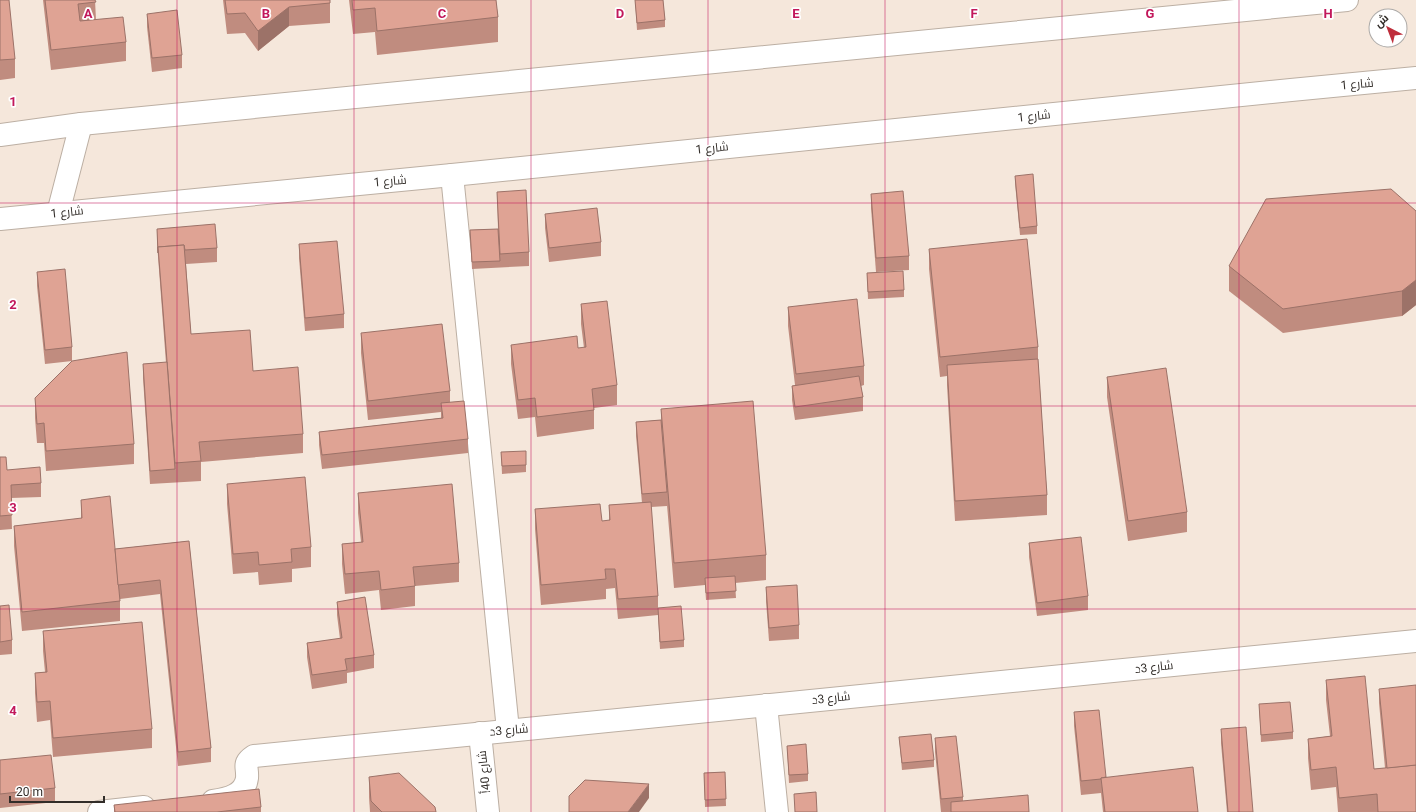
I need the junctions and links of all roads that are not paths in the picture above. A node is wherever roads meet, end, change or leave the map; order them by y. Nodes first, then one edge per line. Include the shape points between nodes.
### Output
1 (1347, 0) edge
2 (1416, 78) edge
3 (81, 124) junction
4 (0, 135) edge
5 (452, 175) junction
6 (58, 213) junction
7 (3, 220) edge
8 (1416, 641) edge
9 (766, 705) junction
10 (508, 730) junction
11 (480, 733) junction
12 (192, 803) edge
13 (161, 806) edge
14 (99, 812) edge
15 (488, 812) edge
16 (777, 812) edge

1 - 3 street
2 - 5 street, شارع 1
3 - 4 street
3 - 6 street
5 - 6 street, شارع 1
5 - 10 street
6 - 7 street, شارع 1
8 - 9 street, شارع 3د
9 - 10 street, شارع 3د
9 - 16 street
10 - 11 street, شارع 3د
11 - 12 street, شارع 3د via 254,756 245,766 247,778 243,788 236,795 227,799
11 - 15 street, شارع 40أ
13 - 14 street

